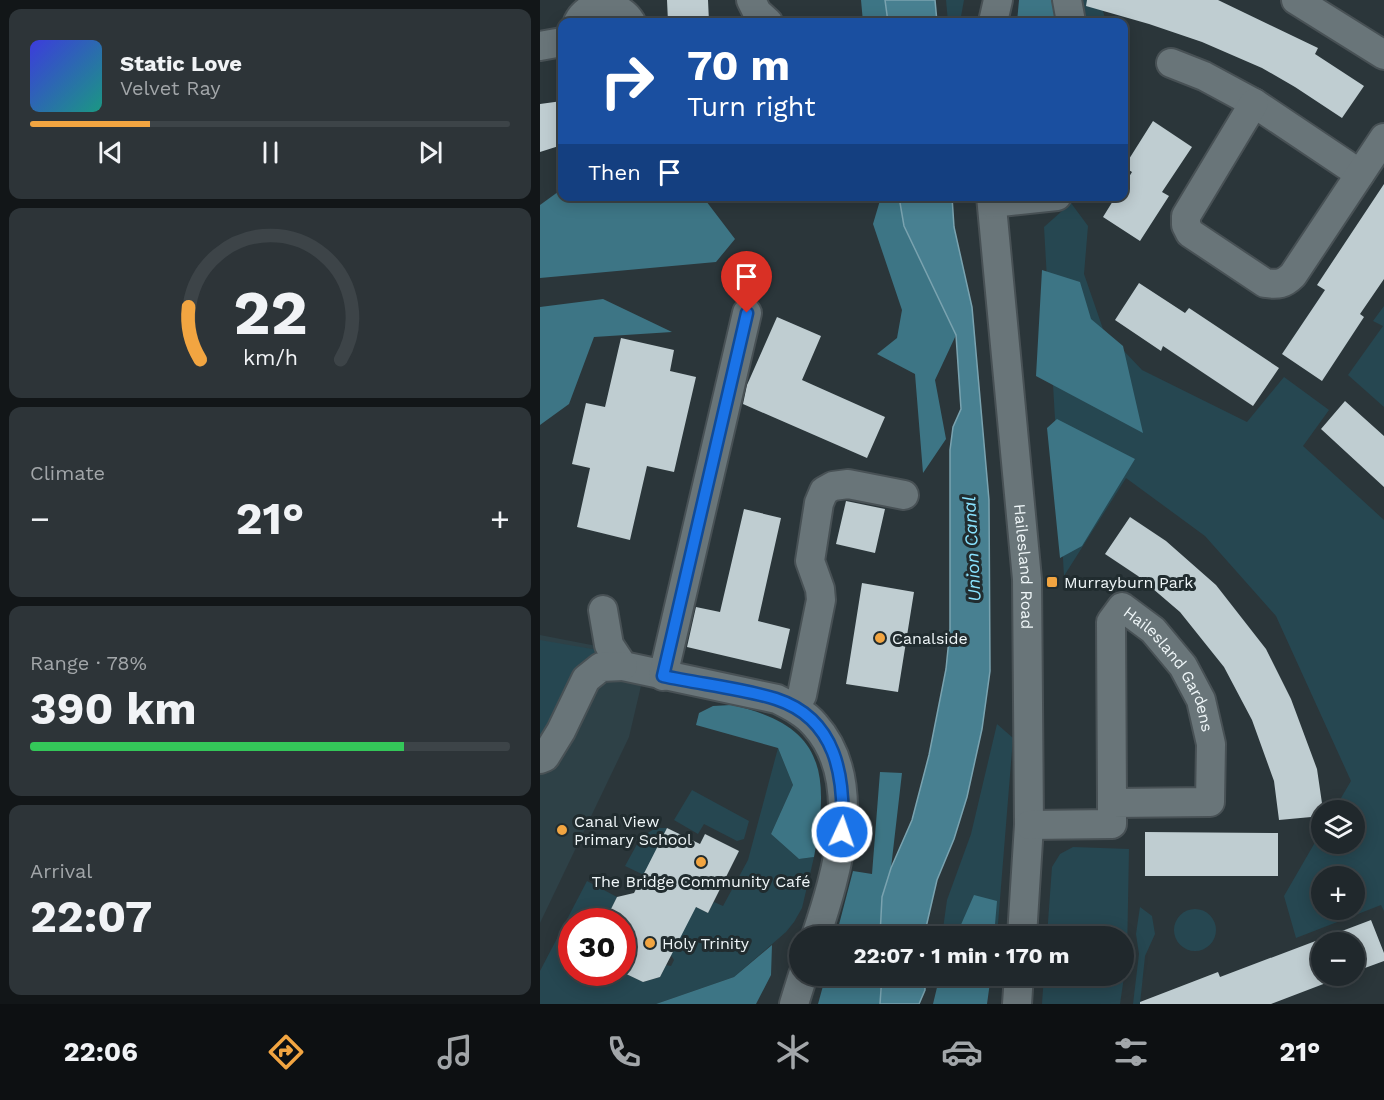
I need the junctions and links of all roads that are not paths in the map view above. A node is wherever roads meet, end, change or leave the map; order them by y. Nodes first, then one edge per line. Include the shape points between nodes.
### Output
1 (751, 0) edge
2 (998, 0) edge
3 (1067, 0) edge
4 (1296, 0) edge
5 (580, 18) edge
6 (627, 18) edge
7 (764, 18) edge
8 (994, 18) edge
9 (1070, 18) edge
10 (558, 43) edge
11 (540, 46) edge
12 (1384, 55) edge
13 (1171, 63) dead end
14 (1254, 103) junction
15 (1384, 138) edge
16 (1360, 174) junction
17 (992, 201) edge
18 (747, 313) dead end
19 (904, 495) dead end
20 (603, 610) dead end
21 (623, 666) junction
22 (663, 676) junction
23 (795, 708) junction
24 (540, 759) edge
25 (1112, 803) junction
26 (1029, 825) junction
27 (819, 926) edge
28 (1023, 926) edge
29 (800, 986) edge
30 (1018, 986) edge
31 (794, 1004) edge
32 (1017, 1004) edge

1 - 7 street
2 - 8 street
3 - 9 street
4 - 12 street
5 - 6 street via 600,6 612,6
10 - 11 street
13 - 14 street
14 - 16 street
14 - 16 street via 1186,216 1190,233 1265,283 1286,282
15 - 16 street
17 - 26 street, Hailesland Road via 1027,579
18 - 22 street
19 - 23 street via 848,484 824,491 810,561 821,600 802,695
20 - 21 street via 609,645
21 - 22 street
21 - 24 street via 601,668 585,679 561,730
22 - 23 street via 777,699
23 - 27 street via 816,725 830,746 843,791 842,832
25 - 25 street, Hailesland Gardens via 1210,802 1211,744 1201,700 1183,666 1153,630 1122,607 1111,622
25 - 26 street, Hailesland Gardens via 1113,824
26 - 28 street, Hailesland Road
29 - 31 street
30 - 32 street

